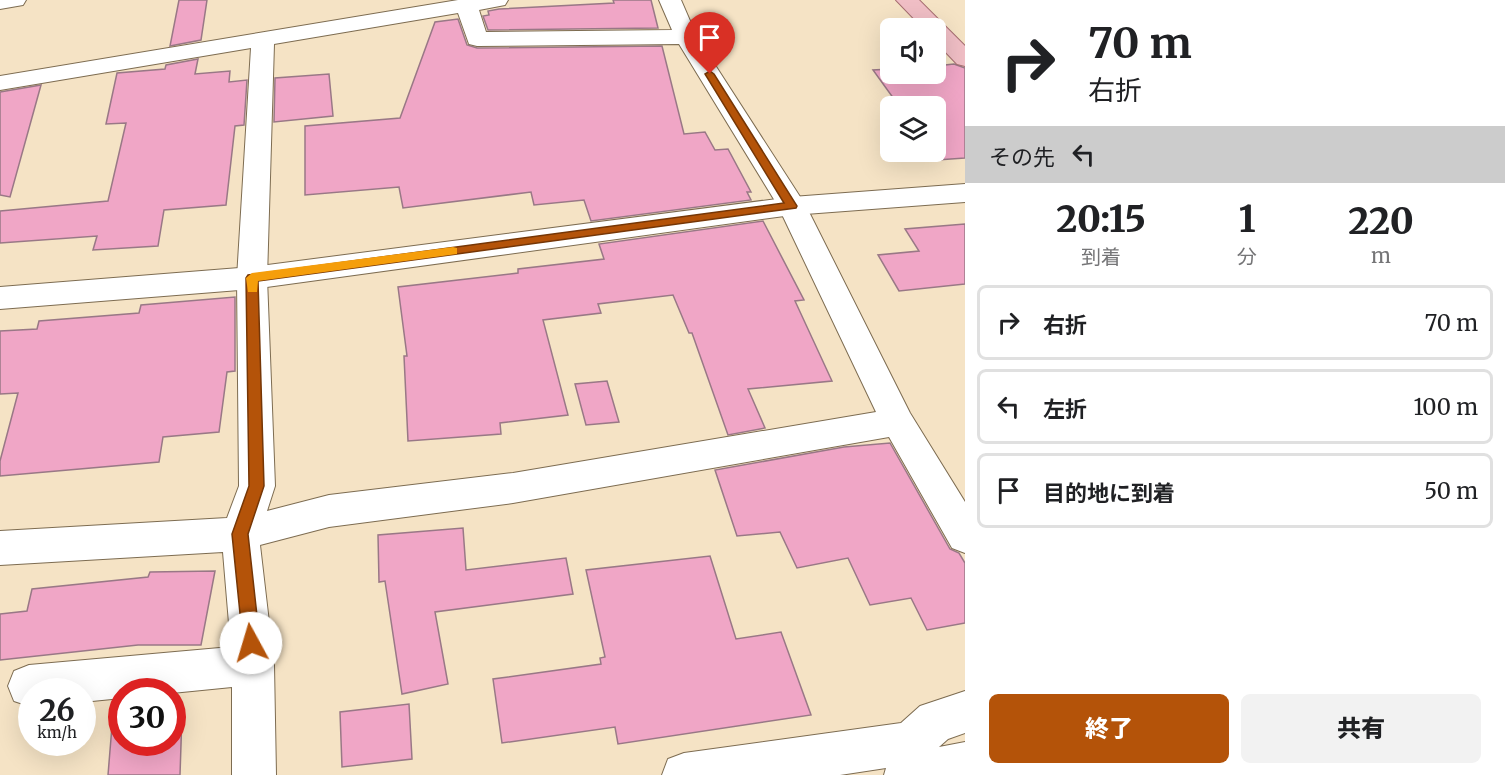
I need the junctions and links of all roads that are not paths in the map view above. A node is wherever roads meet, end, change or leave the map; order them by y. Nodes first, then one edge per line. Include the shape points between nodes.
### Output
1 (15, 0) edge
2 (397, 0) edge
3 (497, 0) edge
4 (670, 0) edge
5 (908, 0) edge
6 (0, 3) edge
7 (466, 4) junction
8 (925, 18) edge
9 (686, 37) junction
10 (263, 39) junction
11 (946, 39) edge
12 (965, 59) edge
13 (0, 66) edge
14 (0, 83) edge
15 (965, 193) edge
16 (792, 206) junction
17 (252, 278) junction
18 (0, 298) edge
19 (898, 422) junction
20 (240, 534) junction
21 (965, 536) edge
22 (0, 548) edge
23 (253, 665) junction
24 (96, 680) edge
25 (965, 712) edge
26 (965, 764) edge
27 (254, 775) edge
28 (684, 775) edge
29 (906, 775) edge

1 - 6 street
2 - 13 street
3 - 7 street
4 - 9 street
5 - 8 main road
7 - 9 street via 477,39
7 - 10 street
9 - 16 street
10 - 14 street
10 - 17 street
11 - 12 main road
15 - 16 street
16 - 17 street
16 - 19 street
17 - 18 street
17 - 20 street via 256,486
19 - 20 street via 513,488 329,511
19 - 21 street
20 - 22 street
20 - 23 street
23 - 24 street
23 - 27 street
25 - 28 street via 935,721 911,743
26 - 29 street

